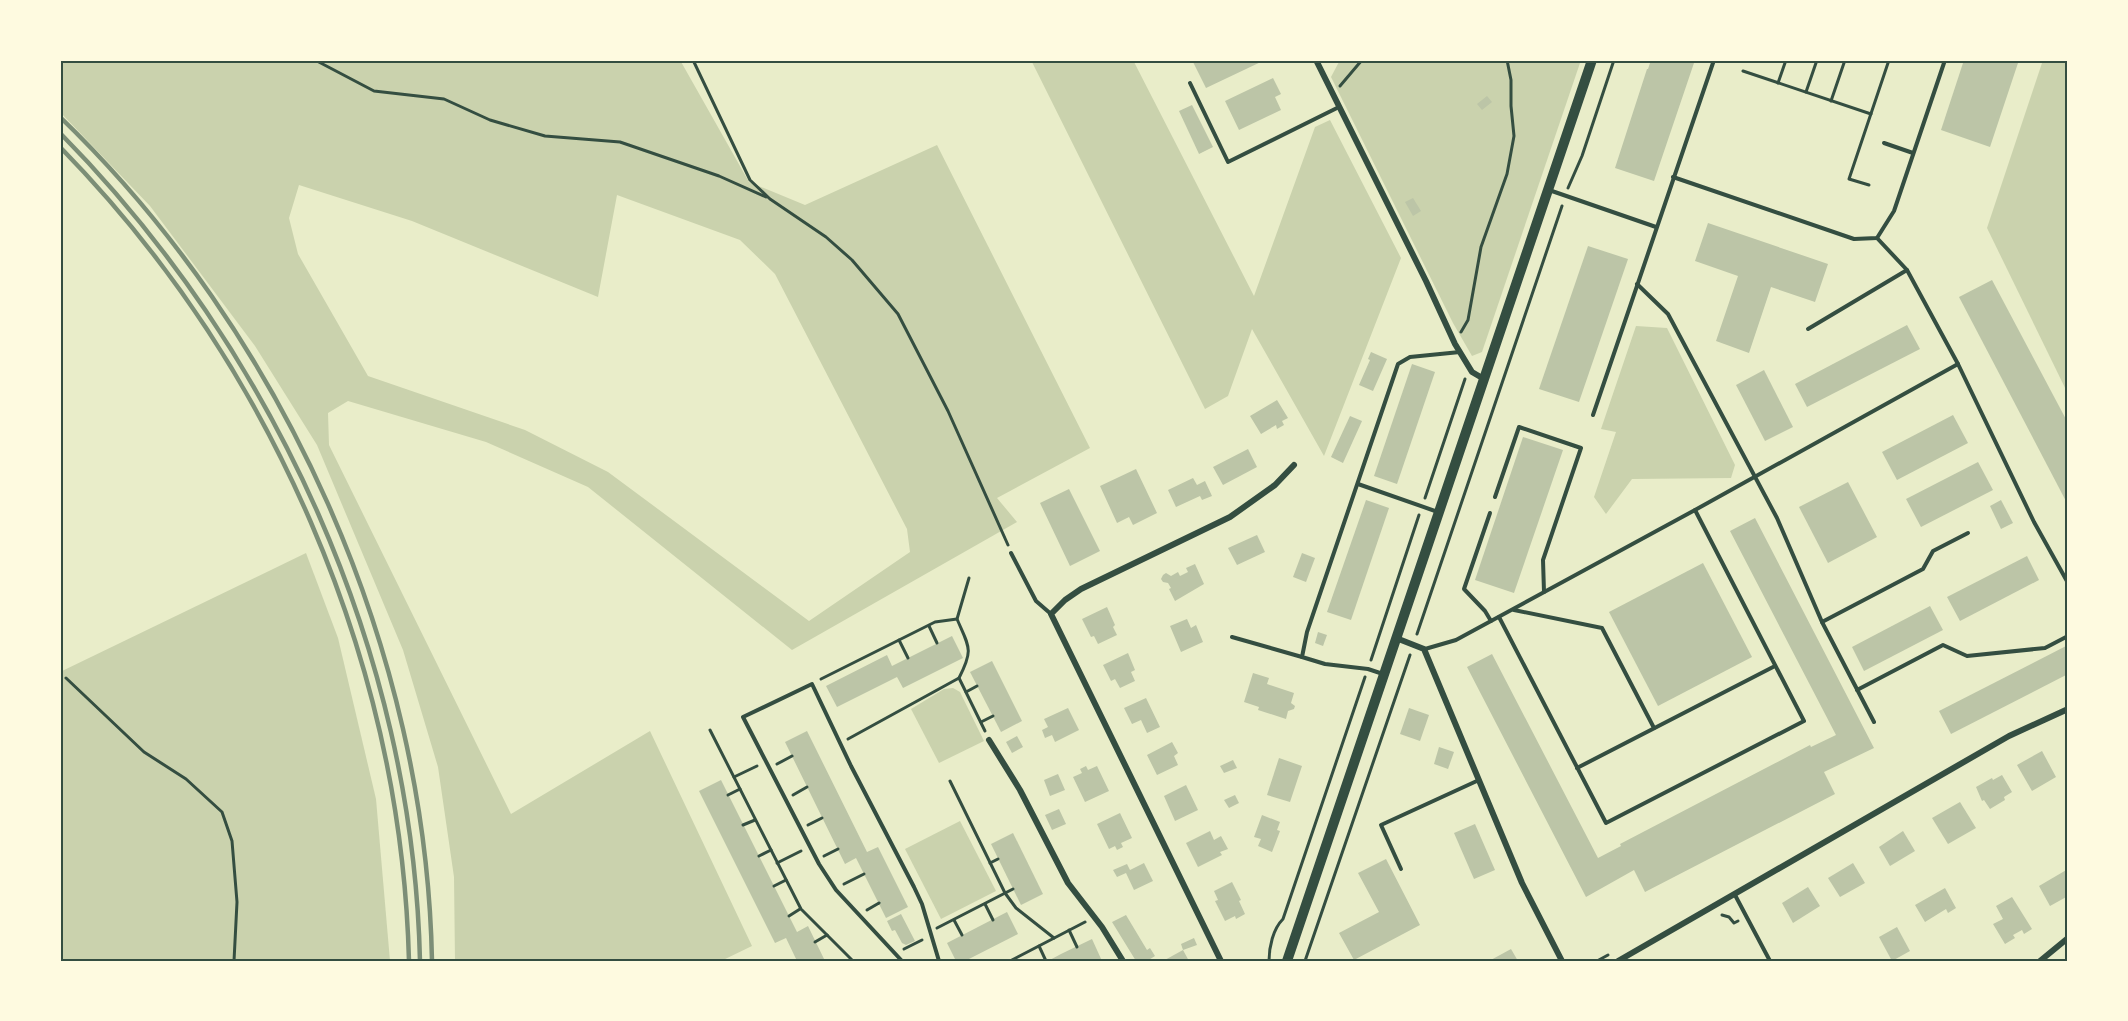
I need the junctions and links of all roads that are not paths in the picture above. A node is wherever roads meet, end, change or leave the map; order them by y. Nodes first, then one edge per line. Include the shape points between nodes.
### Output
1 (1316, 60) edge
2 (1592, 60) edge
3 (1714, 60) edge
4 (1945, 60) edge
5 (1190, 83) dead end
6 (1340, 106) junction
7 (1884, 143) dead end
8 (1913, 153) junction
9 (1673, 177) junction
10 (1548, 190) junction
11 (1656, 227) junction
12 (1876, 238) junction
13 (1907, 270) junction
14 (1637, 284) junction
15 (1808, 329) dead end
16 (1460, 352) junction
17 (1958, 364) junction
18 (1484, 379) junction
19 (1593, 415) dead end
20 (1294, 465) dead end
21 (1755, 476) junction
22 (1358, 484) junction
23 (1495, 497) dead end
24 (1695, 510) junction
25 (1439, 512) junction
26 (1490, 513) dead end
27 (1968, 533) dead end
28 (1011, 553) road end
29 (2068, 583) edge
30 (1544, 592) junction
31 (1513, 609) junction
32 (1051, 614) junction
33 (1499, 617) junction
34 (1491, 621) junction
35 (1822, 622) junction
36 (2068, 636) edge
37 (1233, 637) dead end
38 (1396, 638) junction
39 (1424, 649) junction
40 (1302, 657) junction
41 (1775, 666) junction
42 (1384, 674) junction
43 (1857, 690) junction
44 (2068, 709) edge
45 (1874, 722) dead end
46 (1654, 728) junction
47 (989, 740) road end
48 (1577, 768) junction
49 (1480, 780) junction
50 (1401, 868) dead end
51 (1734, 894) junction
52 (2068, 938) edge
53 (902, 961) edge
54 (939, 961) edge
55 (1123, 961) edge
56 (1221, 961) edge
57 (1287, 961) edge
58 (1562, 961) edge
59 (1618, 961) edge
60 (1770, 961) edge
61 (2040, 961) edge

1 - 6 street
2 - 10 main road
3 - 9 lane
4 - 8 lane
5 - 6 lane via 1228,162
6 - 16 street
7 - 8 lane
8 - 12 lane via 1894,211
9 - 11 lane
9 - 12 lane via 1854,239
10 - 11 lane
10 - 18 main road
11 - 14 lane
12 - 13 lane
13 - 15 lane
13 - 17 lane
14 - 19 lane
14 - 21 lane via 1668,314
16 - 18 street via 1472,372
16 - 22 lane via 1410,357 1398,364
17 - 21 lane
17 - 29 lane via 2034,522
18 - 25 main road
20 - 32 street via 1275,485 1230,517 1081,590
21 - 24 lane
21 - 35 lane
22 - 25 lane
22 - 40 lane
23 - 30 lane via 1519,427 1581,448 1543,560
24 - 30 lane
24 - 41 lane
25 - 38 main road
26 - 34 lane via 1464,590
27 - 35 lane via 1933,551 1923,569
28 - 32 lane via 1036,601
30 - 31 lane
31 - 33 lane
31 - 46 lane via 1602,628
32 - 56 street
33 - 34 lane
33 - 48 lane
34 - 39 lane via 1456,640
35 - 43 lane
36 - 43 lane via 2045,648 1967,656 1943,645
37 - 40 lane
38 - 39 street
38 - 42 main road
39 - 49 street
40 - 42 lane
41 - 46 lane
41 - 48 lane via 1804,721 1617,818 1606,823
42 - 57 main road
43 - 45 lane
44 - 51 street via 2009,736
46 - 48 lane
47 - 55 street via 1068,883
49 - 50 lane via 1381,825
49 - 58 street via 1522,883
51 - 59 street
51 - 60 lane
52 - 61 street
53 - 54 lane via 835,888 743,717 812,684 914,886

